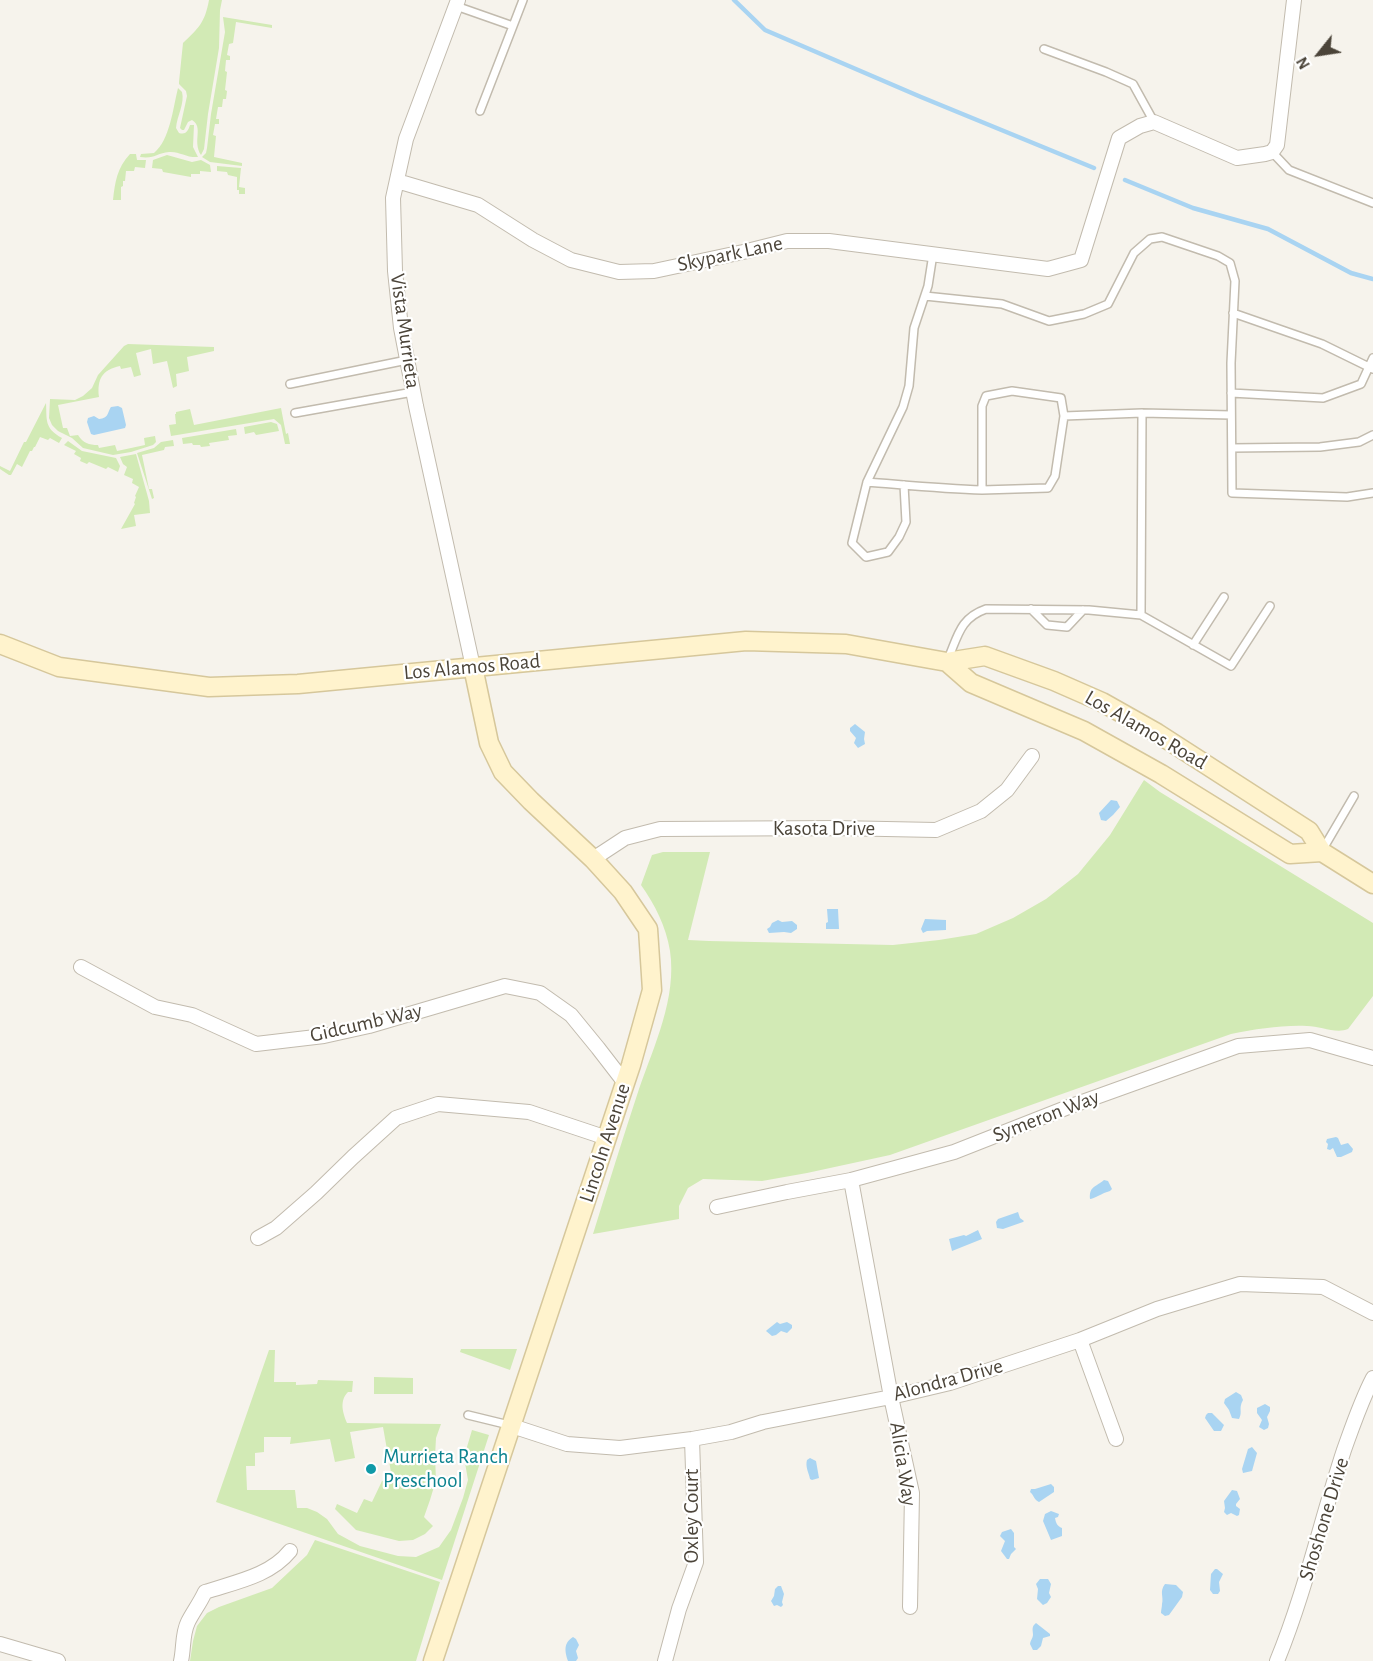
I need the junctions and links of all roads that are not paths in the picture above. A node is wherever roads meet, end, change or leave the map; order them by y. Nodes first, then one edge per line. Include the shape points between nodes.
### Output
1 (523, 0) edge
2 (1294, 0) edge
3 (457, 3) edge
4 (513, 26) junction
5 (1044, 49) dead end
6 (480, 111) dead end
7 (1154, 122) junction
8 (1275, 148) junction
9 (397, 181) junction
10 (1373, 203) edge
11 (933, 254) junction
12 (925, 296) junction
13 (1233, 313) junction
14 (1373, 358) edge
15 (407, 360) junction
16 (1371, 368) edge
17 (290, 384) dead end
18 (413, 392) junction
19 (1231, 393) junction
20 (295, 413) dead end
21 (1142, 413) junction
22 (1232, 415) junction
23 (1064, 416) junction
24 (1373, 435) edge
25 (1232, 448) junction
26 (867, 482) junction
27 (904, 485) junction
28 (982, 490) junction
29 (1373, 494) edge
30 (1224, 597) dead end
31 (1270, 606) dead end
32 (1031, 609) junction
33 (1083, 610) junction
34 (1141, 615) junction
35 (0, 644) edge
36 (1193, 645) junction
37 (947, 662) junction
38 (473, 667) junction
39 (1032, 756) dead end
40 (1354, 796) dead end
41 (1322, 852) junction
42 (593, 859) junction
43 (1373, 884) edge
44 (81, 967) dead end
45 (1373, 1058) edge
46 (625, 1083) junction
47 (607, 1138) junction
48 (851, 1180) junction
49 (717, 1207) dead end
50 (258, 1238) dead end
51 (1373, 1313) edge
52 (1080, 1340) junction
53 (1373, 1378) edge
54 (891, 1397) junction
55 (468, 1415) dead end
56 (512, 1426) junction
57 (692, 1439) junction
58 (1116, 1439) dead end
59 (290, 1551) dead end
60 (910, 1607) dead end
61 (0, 1644) edge
62 (58, 1661) edge
63 (182, 1661) edge
64 (433, 1661) edge
65 (665, 1661) edge
66 (1277, 1661) edge

1 - 4 lane
2 - 8 street
3 - 4 lane
3 - 9 street, Vista Murrieta via 406,139
4 - 6 lane
5 - 7 lane via 1133,84
7 - 8 street via 1237,158 1265,154
7 - 11 street, Skypark Lane via 1119,138 1081,260 1048,269
8 - 10 lane via 1289,170
9 - 11 street, Skypark Lane via 478,205 571,260 619,272 654,271 787,241 829,241
9 - 15 street, Vista Murrieta via 393,198 395,271
11 - 12 lane
12 - 13 lane via 1002,304 1049,321 1084,314 1108,304 1134,253 1150,238 1162,237 1230,263 1235,281
12 - 26 lane via 914,328 909,386 903,407
13 - 16 lane via 1322,344
13 - 19 lane
14 - 16 lane
15 - 17 lane
15 - 18 street, Vista Murrieta
16 - 19 lane via 1361,384 1323,398
18 - 20 lane
18 - 38 street, Vista Murrieta
19 - 22 lane
21 - 22 lane
21 - 23 lane
21 - 34 lane
22 - 25 lane
23 - 28 lane via 1055,476 1048,488
23 - 28 lane via 1061,398 1012,391 986,396 982,406
24 - 25 lane via 1359,442 1320,447
25 - 29 lane via 1232,493 1347,497
26 - 27 lane
26 - 27 lane via 852,543 866,557 888,552 899,537 906,522
27 - 28 lane
30 - 36 lane
31 - 36 lane via 1231,666
32 - 33 lane
32 - 33 lane via 1047,624 1067,627
32 - 37 lane via 986,609 974,613 963,623
33 - 34 lane
34 - 36 lane
35 - 38 main road, Los Alamos Road via 59,667 209,687 298,684
37 - 38 main road, Los Alamos Road via 846,644 746,641
37 - 41 main road, Los Alamos Road via 971,683 1084,731 1161,774 1290,854
37 - 41 main road, Los Alamos Road via 985,656 1102,702 1309,831
38 - 42 main road, Lincoln Avenue via 489,743 503,772
39 - 42 street, Kasota Drive via 1007,789 981,811 936,830 660,829 625,838
40 - 41 lane
41 - 43 main road, Los Alamos Road
42 - 46 main road, Lincoln Avenue via 623,892 648,930 652,990
44 - 46 street, Gidcumb Way via 155,1007 192,1015 256,1044 369,1026 506,986 540,993 571,1015
45 - 48 street, Symeron Way via 1310,1040 1238,1046 954,1152
46 - 47 main road, Lincoln Avenue
47 - 50 street via 529,1112 438,1104 396,1118 276,1228
47 - 56 main road, Lincoln Avenue
48 - 49 street, Symeron Way
48 - 54 street, Alicia Way
51 - 52 street, Alondra Drive via 1323,1287 1240,1284 1157,1309
52 - 54 street, Alondra Drive via 950,1383
52 - 58 street
53 - 66 street, Shoshone Drive via 1362,1399 1292,1626
54 - 57 street, Alondra Drive
54 - 60 street, Alicia Way via 912,1493
55 - 56 lane
56 - 57 street, Alondra Drive via 567,1443 621,1448
56 - 64 main road, Lincoln Avenue
57 - 65 street, Oxley Court via 696,1562
59 - 63 street via 268,1570 205,1592 187,1623
61 - 62 street

